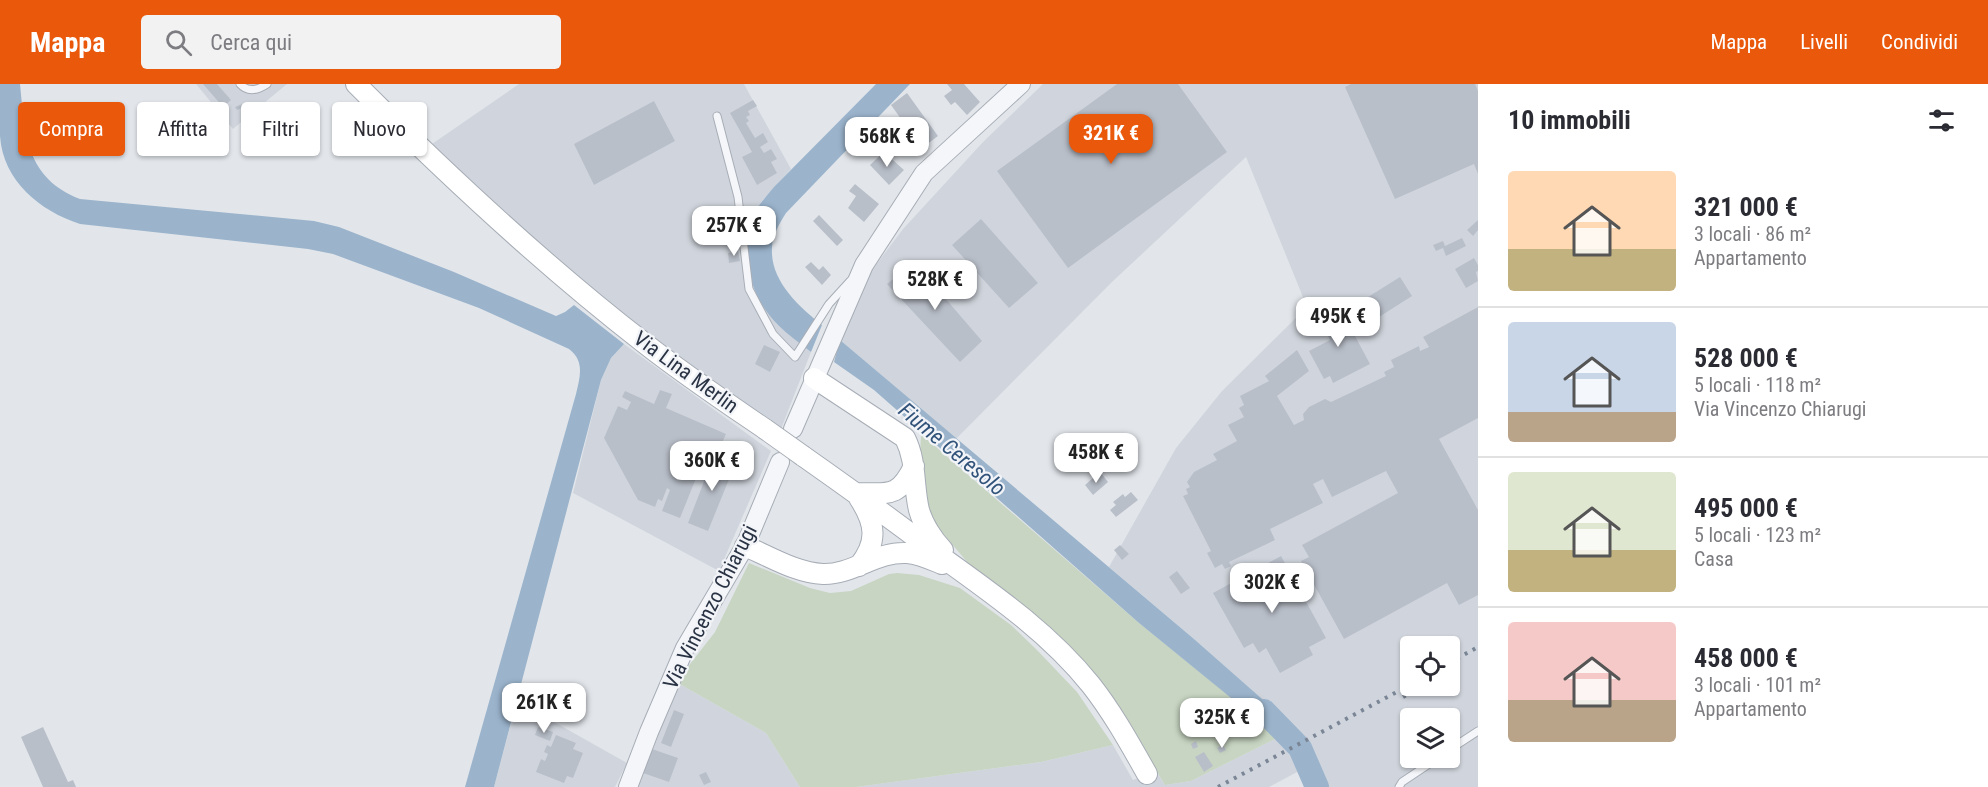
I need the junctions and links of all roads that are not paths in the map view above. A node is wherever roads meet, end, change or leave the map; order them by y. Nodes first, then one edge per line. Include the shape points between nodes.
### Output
1 (240, 84) edge
2 (267, 84) edge
3 (356, 84) edge
4 (1021, 84) edge
5 (717, 116) dead end
6 (835, 310) junction
7 (814, 378) junction
8 (793, 429) dead end
9 (780, 462) dead end
10 (914, 466) junction
11 (856, 493) junction
12 (745, 546) junction
13 (859, 566) junction
14 (966, 574) junction
15 (1478, 731) edge
16 (1460, 743) edge
17 (1423, 768) edge
18 (1147, 774) dead end
19 (628, 787) edge
20 (1399, 787) edge

1 - 2 lane via 252,90
3 - 11 main road, Via Lina Merlin, bridge via 452,179 568,282 645,344
4 - 6 street via 924,173
5 - 6 lane via 738,197 749,289 773,334 795,357
6 - 7 street
7 - 8 street
7 - 10 main road via 905,438
9 - 12 street, Via Vincenzo Chiarugi
10 - 11 main road via 898,490
10 - 14 main road via 920,512 928,531
11 - 13 main road via 872,523 873,538 870,553
11 - 14 main road, Via Lina Merlin
12 - 13 main road via 822,574
12 - 19 street, Via Vincenzo Chiarugi via 685,648
13 - 14 main road via 883,556 905,553
14 - 18 main road, Via Lina Merlin via 1026,619 1090,684
15 - 16 lane
17 - 20 lane

